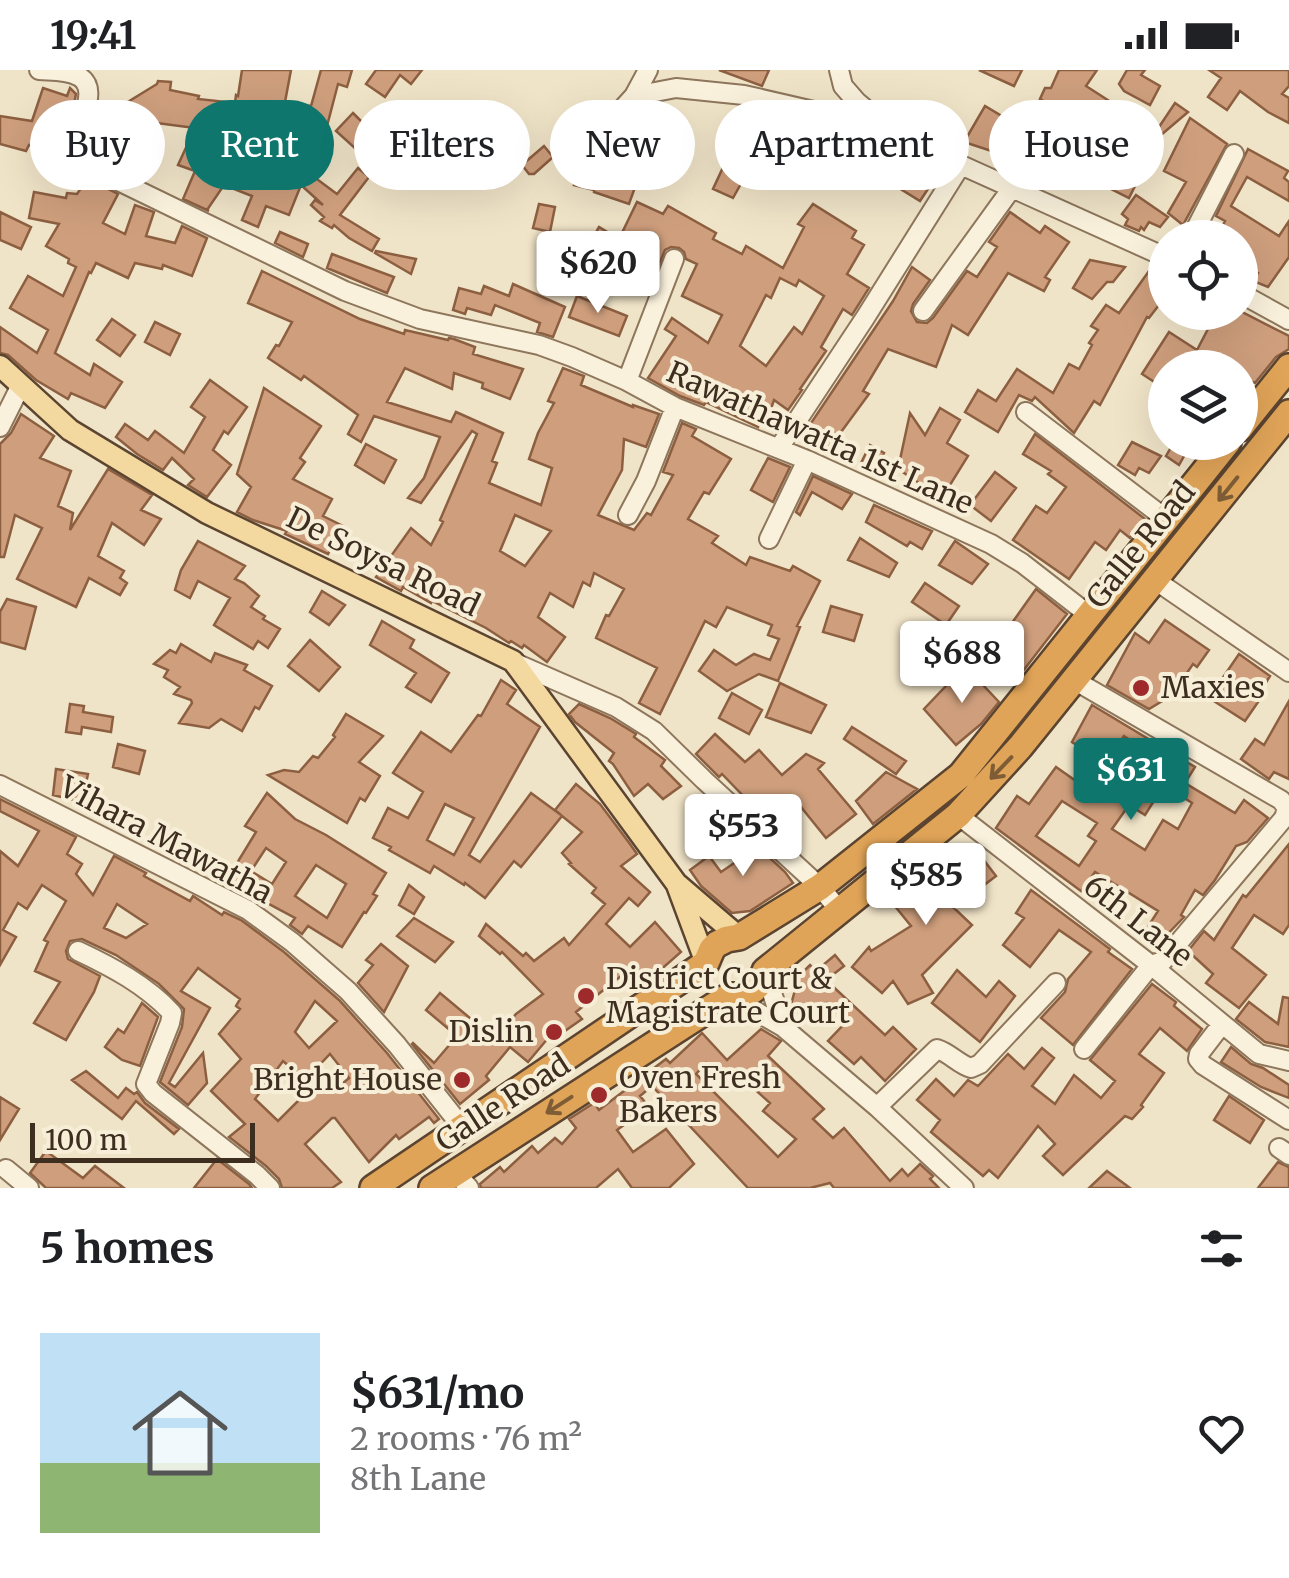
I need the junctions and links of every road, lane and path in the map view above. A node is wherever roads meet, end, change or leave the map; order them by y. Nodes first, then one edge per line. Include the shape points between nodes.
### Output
1 (39, 70) edge
2 (648, 70) edge
3 (838, 70) edge
4 (634, 96) junction
5 (630, 100) edge
6 (762, 100) edge
7 (855, 100) edge
8 (1234, 154) dead end
9 (944, 190) edge
10 (1011, 190) edge
11 (1016, 190) edge
12 (1199, 220) edge
13 (1148, 249) edge
14 (674, 259) dead end
15 (1258, 303) edge
16 (923, 311) dead end
17 (1289, 320) edge
18 (0, 366) edge
19 (1289, 367) edge
20 (628, 381) junction
21 (20, 387) junction
22 (1258, 406) edge
23 (675, 407) junction
24 (1026, 412) dead end
25 (1289, 413) edge
26 (0, 426) edge
27 (778, 448) junction
28 (807, 460) junction
29 (1214, 460) edge
30 (628, 515) dead end
31 (1166, 519) junction
32 (769, 539) dead end
33 (1155, 580) junction
34 (1090, 615) junction
35 (513, 662) junction
36 (1289, 672) edge
37 (1074, 680) junction
38 (0, 785) edge
39 (958, 814) junction
40 (676, 883) junction
41 (820, 887) junction
42 (840, 911) junction
43 (739, 938) junction
44 (78, 951) dead end
45 (706, 962) junction
46 (1151, 965) junction
47 (765, 971) junction
48 (1056, 983) dead end
49 (729, 996) junction
50 (1222, 1024) junction
51 (783, 1027) junction
52 (1084, 1049) dead end
53 (1289, 1061) edge
54 (877, 1107) junction
55 (1289, 1120) edge
56 (462, 1128) junction
57 (6, 1169) dead end
58 (462, 1180) edge
59 (29, 1188) edge
60 (270, 1188) edge
61 (374, 1188) edge
62 (432, 1188) edge
63 (964, 1188) edge

1 - 20 street, Rawathawatta 1st Lane via 74,74 88,84 80,148 102,173 382,306 540,345
2 - 4 street
3 - 7 street
4 - 5 street
4 - 6 street via 676,88
8 - 12 street
9 - 27 street
10 - 16 street
11 - 13 street
14 - 20 street
15 - 17 street
18 - 21 main road, De Soysa Road
19 - 22 highway
20 - 23 street, Rawathawatta 1st Lane
21 - 26 street
21 - 35 main road, De Soysa Road via 70,430 207,513
23 - 27 street, Rawathawatta 1st Lane
23 - 30 street
24 - 31 street
25 -> 33 highway, Galle Road
27 - 28 street, Rawathawatta 1st Lane
28 - 32 street
28 - 34 street, Rawathawatta 1st Lane via 991,544
29 - 31 highway, Galle Road
31 - 34 highway, Galle Road
33 - 36 street
33 - 37 highway, Galle Road
34 - 41 highway, Galle Road via 961,775
35 - 40 main road, De Soysa Road
35 - 41 street via 654,731
37 -> 39 highway, Galle Road
37 - 46 street via 1287,808 1163,961
38 - 56 street, Vihara Mawatha via 248,910 292,942 385,1031
39 - 42 highway, Galle Road
39 - 46 street, 6th Lane
40 - 43 main road, De Soysa Road
40 - 45 main road, De Soysa Road
41 - 42 street
41 - 43 highway, Galle Road
42 - 47 highway, Galle Road
43 - 45 highway, Galle Road via 717,944
43 - 47 highway via 759,949
44 - 60 street via 156,996 172,1013 146,1084
45 - 49 highway, De Soysa Road via 713,986
45 - 56 highway, Galle Road
46 - 50 street, 6th Lane
46 - 52 street
47 - 49 highway, Galle Road via 755,989
47 - 51 street
48 - 54 street via 980,1064 971,1068 937,1049
49 - 51 street
49 -> 58 highway, Galle Road
50 - 53 street, 6th Lane via 1259,1054
50 - 55 street via 1198,1059
51 - 54 street
54 - 63 street
56 - 61 highway, Galle Road
57 - 59 street
58 - 62 highway, Galle Road

